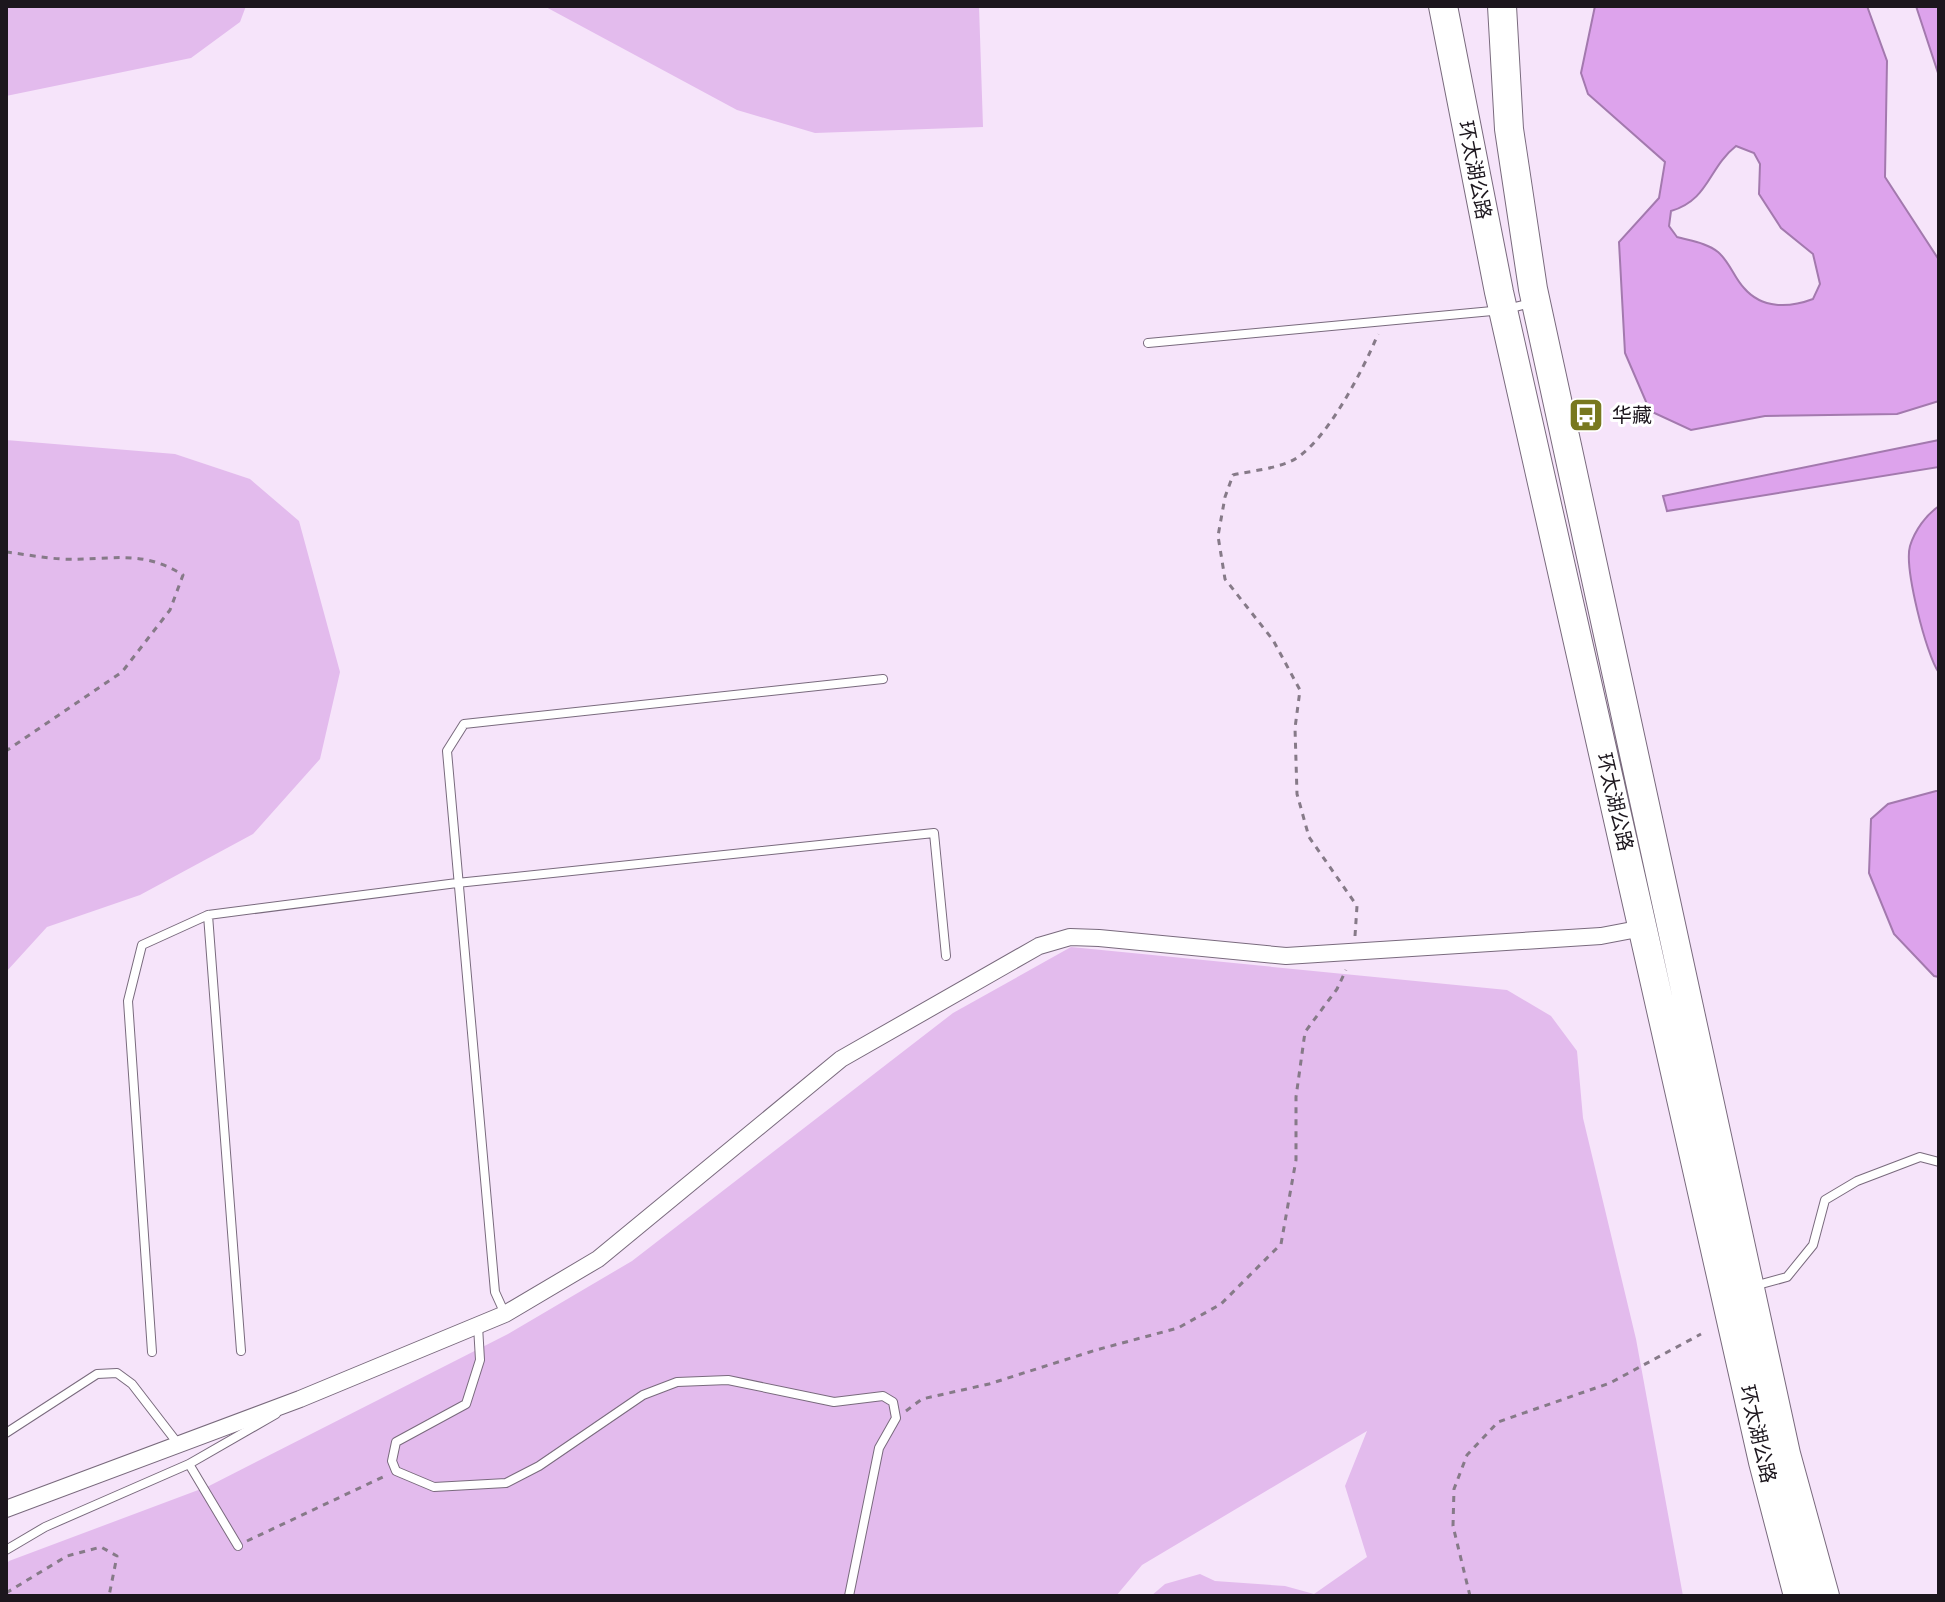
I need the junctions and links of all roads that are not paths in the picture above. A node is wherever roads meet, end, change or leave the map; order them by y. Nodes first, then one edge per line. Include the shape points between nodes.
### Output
1 (1443, 6) edge
2 (1502, 6) edge
3 (1536, 302) junction
4 (1503, 310) junction
5 (1148, 343) dead end
6 (883, 679) dead end
7 (457, 883) junction
8 (208, 915) junction
9 (1643, 928) junction
10 (946, 956) dead end
11 (1939, 1162) edge
12 (1739, 1290) junction
13 (505, 1314) junction
14 (478, 1326) junction
15 (241, 1351) dead end
16 (152, 1352) dead end
17 (300, 1399) junction
18 (6, 1433) edge
19 (179, 1445) junction
20 (189, 1464) junction
21 (6, 1509) edge
22 (238, 1546) road end
23 (6, 1550) edge
24 (849, 1596) edge
25 (1798, 1596) edge
26 (1825, 1596) edge

1 - 4 highway, 环太湖公路
2 - 3 highway, 环太湖公路 via 1509,129
3 - 4 lane
3 - 12 highway, 环太湖公路
4 - 5 lane
4 - 9 highway, 环太湖公路
6 - 7 lane via 464,724 447,751
7 - 8 lane
7 - 10 lane via 934,833
7 - 13 lane via 495,1292
8 - 15 lane
8 - 16 lane via 142,945 128,1001
9 - 12 highway, 环太湖公路
9 - 13 street via 1601,936 1286,956 1070,937 1039,946 841,1059 598,1259
11 - 12 lane via 1920,1157 1857,1181 1825,1200 1813,1245 1787,1277
12 - 25 highway, 环太湖公路 via 1763,1462
12 - 26 highway, 环太湖公路
13 - 14 street
14 - 17 street
14 - 24 lane via 480,1360 466,1404 396,1442 396,1471 434,1487 506,1483 643,1395 677,1382 728,1380 834,1402 883,1396 893,1402 896,1418 879,1448
17 - 19 street
17 - 20 lane
18 - 19 lane via 97,1374 117,1373 132,1384
19 - 21 street
20 - 22 lane
20 - 23 lane via 45,1527

